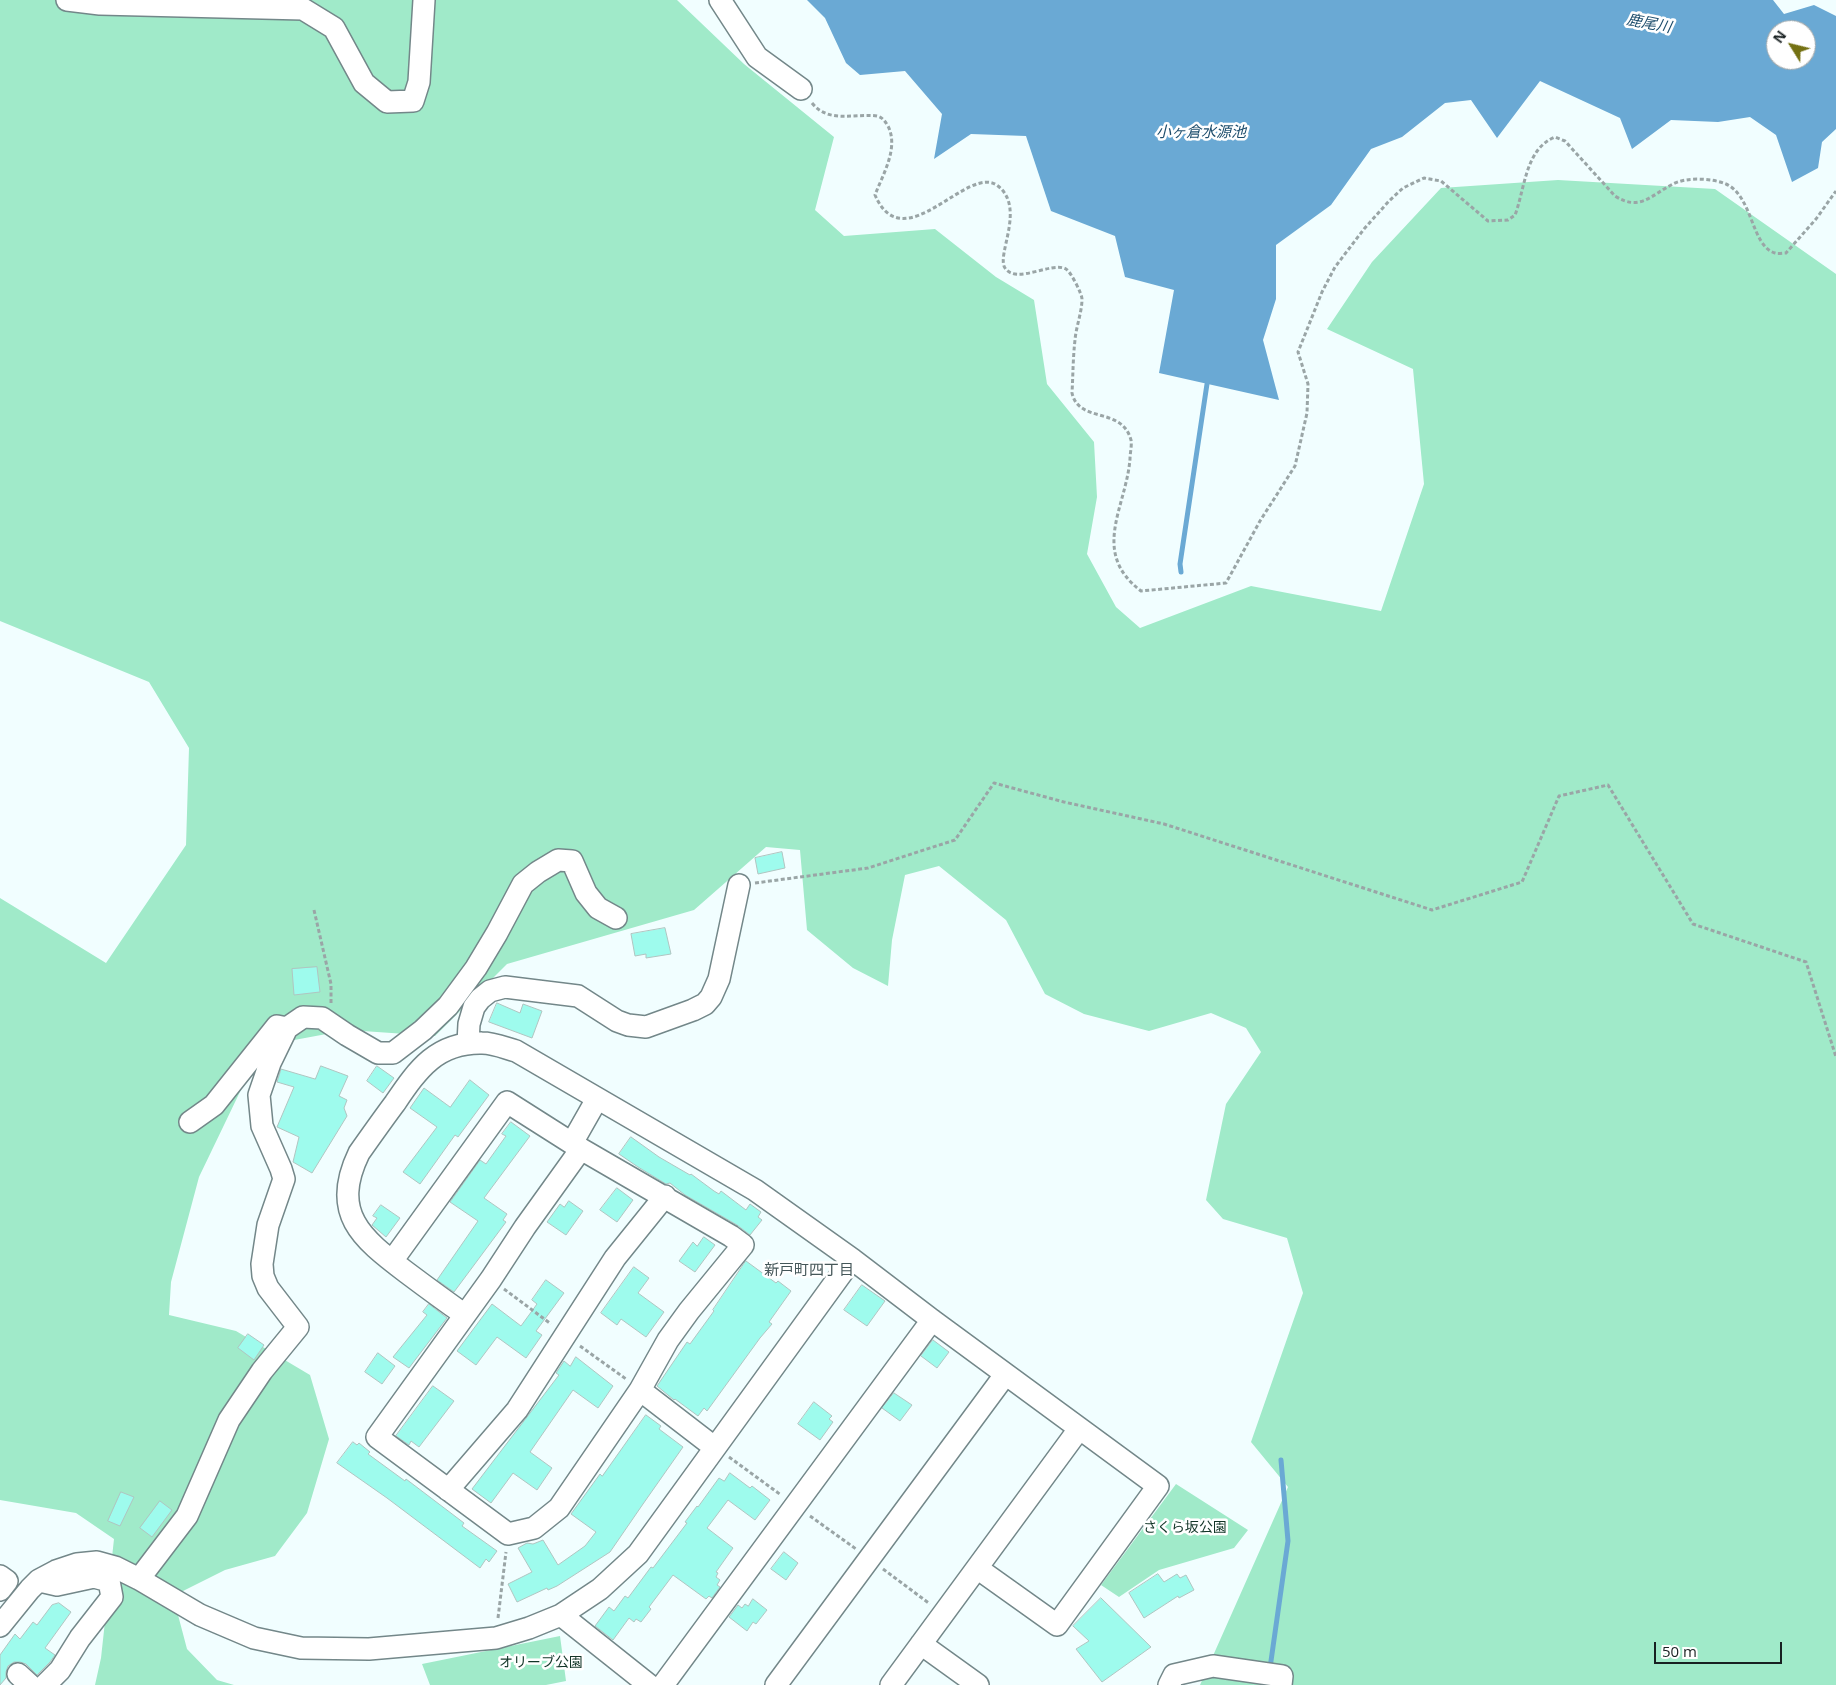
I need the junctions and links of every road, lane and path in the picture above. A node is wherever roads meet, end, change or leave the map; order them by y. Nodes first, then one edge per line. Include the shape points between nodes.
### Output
1 (67, 0) edge
2 (424, 0) edge
3 (720, 0) edge
4 (801, 89) joint
5 (1836, 191) edge
6 (739, 885) joint
7 (314, 910) dead end
8 (616, 918) dead end
9 (322, 1018) junction
10 (287, 1028) junction
11 (468, 1043) junction
12 (1836, 1057) edge
13 (598, 1099) junction
14 (190, 1122) dead end
15 (576, 1146) junction
16 (665, 1196) junction
17 (852, 1259) junction
18 (392, 1261) junction
19 (465, 1315) junction
20 (932, 1320) junction
21 (1005, 1375) junction
22 (640, 1390) junction
23 (1079, 1429) junction
24 (714, 1447) junction
25 (448, 1490) junction
26 (794, 1504) junction
27 (508, 1534) junction
28 (869, 1558) junction
29 (977, 1568) junction
30 (0, 1576) edge
31 (139, 1579) junction
32 (39, 1580) junction
33 (0, 1590) edge
34 (942, 1613) junction
35 (561, 1615) junction
36 (0, 1626) edge
37 (496, 1638) junction
38 (921, 1644) junction
39 (1279, 1680) edge
40 (45, 1685) edge
41 (649, 1685) edge
42 (663, 1685) edge
43 (776, 1685) edge
44 (891, 1685) edge
45 (978, 1685) edge
46 (1169, 1685) edge

1 - 2 street via 100,4 303,9 334,28 364,84 387,102 413,101 419,82
3 - 4 street via 757,57
4 - 5 path via 825,114 879,116 885,121 892,146 875,195 888,214 901,219 917,216 977,184 989,182 998,185 1010,207 1009,232 1002,262 1005,269 1018,274 1059,268 1072,275 1082,298 1074,340 1072,393 1079,408 1113,419 1125,427 1131,441 1129,467 1114,529 1115,558 1129,582 1141,591 1226,583 1295,466 1306,413 1308,384 1298,352 1322,292 1335,267 1364,229 1403,188 1424,178 1441,181 1488,220 1508,220 1515,215 1535,153 1555,137 1565,141 1614,196 1624,202 1640,203 1675,183 1690,180 1725,183 1735,189 1744,201 1766,249 1776,254 1786,253
6 - 11 street via 719,979 705,1004 646,1027 617,1022 578,996 505,987 490,991 474,1007
6 - 12 path via 868,868 955,840 994,783 1164,824 1432,910 1522,882 1559,796 1608,784 1692,924 1806,962
7 - 9 path via 331,984 331,1007
8 - 9 street via 598,908 586,893 572,861 558,860 523,884 484,954 448,1006 393,1053 378,1053
9 - 10 street via 303,1017
10 - 14 street via 277,1026 214,1105
10 - 31 street via 259,1094 262,1126 284,1180 268,1225 262,1264 268,1288 298,1327 228,1420 187,1516
11 - 13 street via 484,1042 516,1051
11 - 18 street via 441,1052 418,1070 353,1164 348,1201 356,1226
13 - 15 street
13 - 17 street via 755,1190
15 - 16 street
15 - 18 street via 507,1102
15 - 19 street
16 - 22 street via 743,1245 668,1340
16 - 25 street via 615,1258 517,1410
17 - 20 street
17 - 24 street
18 - 19 street
19 - 25 street via 377,1438
20 - 21 street
20 - 26 street
21 - 23 street
21 - 28 street
22 - 24 street
22 - 27 street via 559,1508 534,1528
23 - 29 street
23 - 29 street via 1158,1486 1057,1625
24 - 26 path
24 - 35 street via 638,1554 600,1589
25 - 27 street
26 - 28 path
26 - 42 street
27 - 37 path
28 - 34 path
28 - 43 street
29 - 34 street
30 - 33 street via 7,1581
31 - 32 street via 97,1562 77,1564
31 - 37 street via 200,1615 254,1638 301,1648 369,1649
32 - 36 street
32 - 40 street via 57,1585 94,1577 108,1581 112,1597 60,1670
34 - 38 street
35 - 37 street
35 - 41 street
38 - 44 street
38 - 45 street
39 - 46 street via 1213,1666 1174,1675

